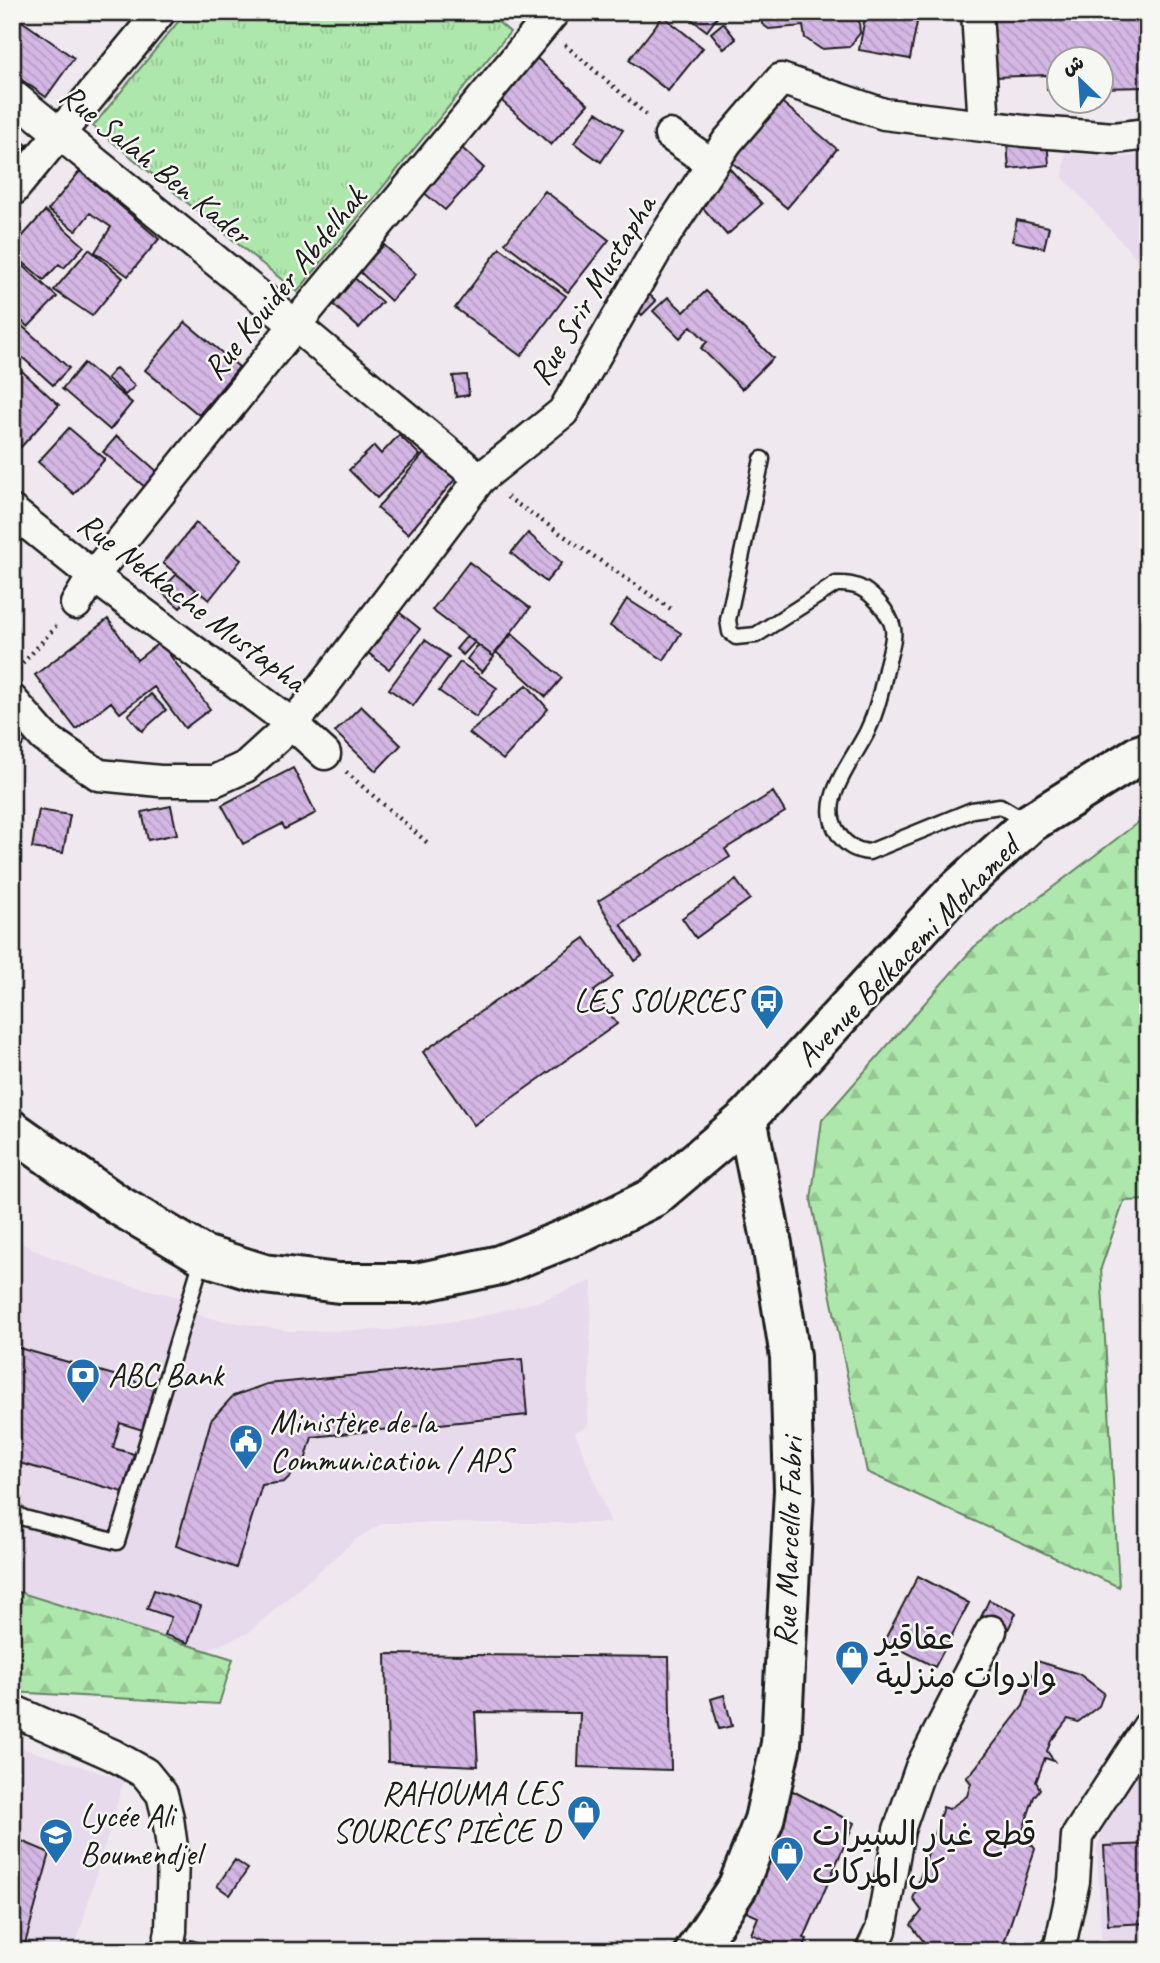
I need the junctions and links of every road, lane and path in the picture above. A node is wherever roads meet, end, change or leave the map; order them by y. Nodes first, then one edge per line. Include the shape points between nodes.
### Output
1 (160, 12) edge
2 (977, 12) edge
3 (541, 17) edge
4 (12, 95) edge
5 (984, 126) junction
6 (61, 133) junction
7 (1148, 134) edge
8 (670, 135) joint
9 (712, 164) junction
10 (12, 191) edge
11 (295, 325) junction
12 (762, 458) dead end
13 (480, 479) junction
14 (12, 511) edge
15 (93, 576) junction
16 (76, 604) joint
17 (671, 609) dead end
18 (12, 675) edge
19 (12, 700) edge
20 (292, 724) junction
21 (1148, 752) edge
22 (325, 754) joint
23 (1030, 823) junction
24 (430, 845) dead end
25 (747, 1118) junction
26 (12, 1130) edge
27 (203, 1255) junction
28 (12, 1511) edge
29 (991, 1631) dead end
30 (12, 1710) edge
31 (1148, 1727) edge
32 (167, 1951) edge
33 (695, 1951) edge
34 (871, 1951) edge
35 (1056, 1951) edge

1 - 6 street
2 - 5 street
3 - 8 path
3 - 11 street, Rue Kouider Abdelhak
4 - 6 street, Rue Salah Ben Kader
5 - 7 street, Rue Srir Mustapha via 1114,138
5 - 9 street, Rue Srir Mustapha via 884,114 781,79
6 - 10 street
6 - 11 street, Rue Salah Ben Kader
8 - 9 street
9 - 13 street, Rue Srir Mustapha via 664,237 563,412
11 - 13 street, Rue Salah Ben Kader
11 - 15 street, Rue Kouider Abdelhak
12 - 23 lane via 728,620 730,632 736,637 756,635 836,584 851,583 873,596 893,624 895,638 882,691 833,796 830,815 837,831 846,843 869,852 972,810 1000,806
13 - 17 path
13 - 20 street, Rue Srir Mustapha
14 - 15 street, Rue Nekkache Mustapha
15 - 16 street, Rue Kouider Abdelhak
15 - 20 street, Rue Nekkache Mustapha
16 - 18 path
19 - 20 street, Rue Srir Mustapha via 44,737 99,775 160,781 214,781 245,767
20 - 22 street, Rue Nekkache Mustapha
21 - 23 main road, Avenue Belkacemi Mohamed
22 - 24 path
23 - 25 main road, Avenue Belkacemi Mohamed via 950,896
25 - 27 main road, Avenue Belkacemi Mohamed via 654,1197 500,1265 416,1283 339,1283 264,1274
25 - 33 main road, Rue Marcello Fabri via 790,1357 794,1490 781,1744 764,1820 738,1886
26 - 27 main road, Avenue Belkacemi Mohamed via 118,1205
27 - 28 lane via 117,1542
29 - 34 street via 921,1767 899,1830 881,1930
30 - 32 street via 113,1755 145,1773 162,1794 173,1855
31 - 35 street via 1077,1836 1074,1881

